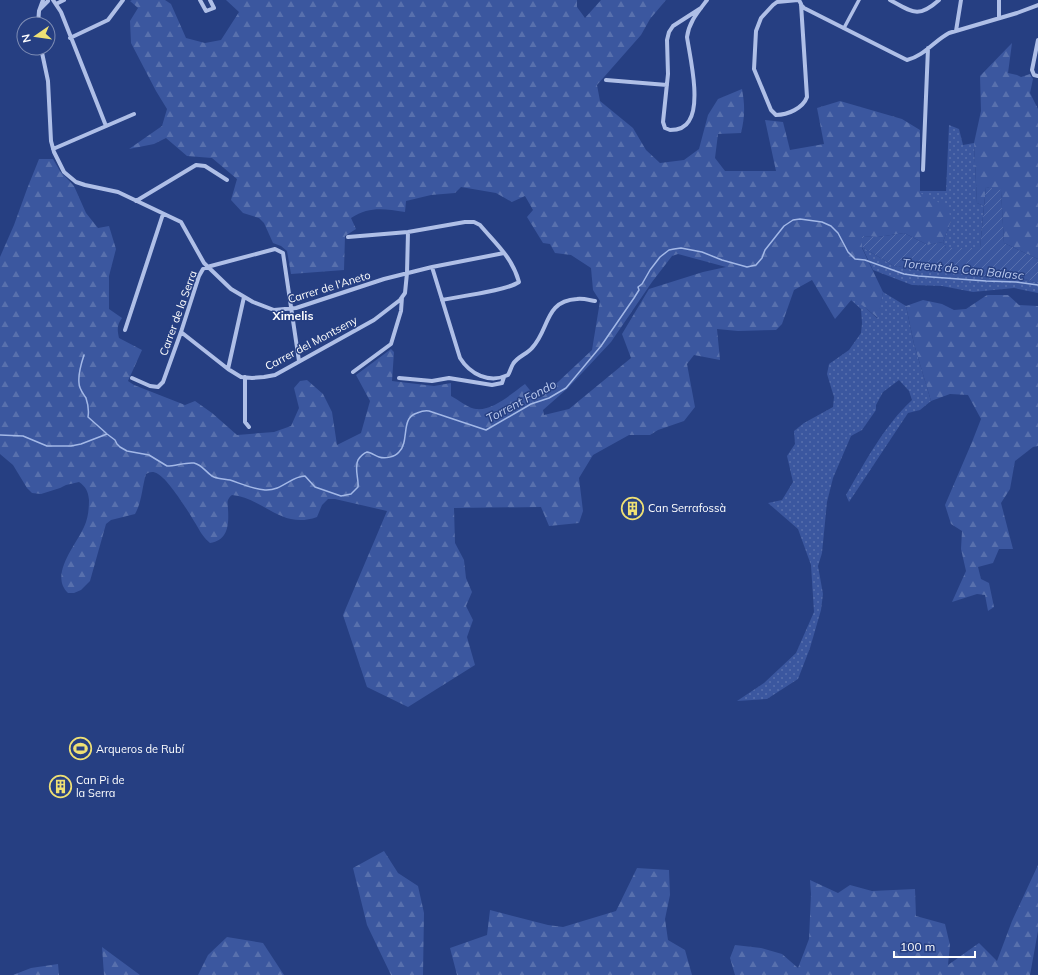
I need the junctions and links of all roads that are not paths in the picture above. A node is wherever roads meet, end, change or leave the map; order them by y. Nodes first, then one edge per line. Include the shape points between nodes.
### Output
1 (48, 0) edge
2 (64, 0) edge
3 (123, 0) edge
4 (200, 0) edge
5 (210, 0) edge
6 (707, 0) edge
7 (860, 0) edge
8 (890, 0) edge
9 (939, 0) edge
10 (961, 0) edge
11 (999, 0) edge
12 (799, 1) edge
13 (896, 1) edge
14 (56, 4) junction
15 (1038, 5) edge
16 (701, 8) junction
17 (39, 11) junction
18 (39, 16) edge
19 (999, 18) junction
20 (844, 28) junction
21 (956, 31) junction
22 (70, 38) junction
23 (1038, 40) edge
24 (928, 48) junction
25 (43, 56) edge
26 (1036, 75) edge
27 (606, 80) dead end
28 (667, 85) junction
29 (134, 114) dead end
30 (106, 126) junction
31 (53, 149) junction
32 (923, 170) dead end
33 (227, 180) dead end
34 (136, 201) junction
35 (164, 214) junction
36 (408, 232) junction
37 (348, 237) dead end
38 (504, 253) junction
39 (207, 267) junction
40 (432, 267) junction
41 (407, 273) junction
42 (404, 295) junction
43 (244, 297) junction
44 (442, 300) junction
45 (595, 301) dead end
46 (292, 309) junction
47 (125, 330) dead end
48 (181, 332) junction
49 (299, 361) junction
50 (228, 369) junction
51 (353, 372) dead end
52 (246, 377) junction
53 (504, 377) junction
54 (132, 378) dead end
55 (399, 378) dead end
56 (249, 427) dead end

1 - 14 street
1 - 17 street
1 - 17 street via 40,6
2 - 14 street
3 - 22 street via 108,20
4 - 5 street via 206,12 214,8
6 - 16 street
7 - 20 street
8 - 13 street
9 - 13 street via 924,11 912,11
10 - 21 street
11 - 19 street
12 - 12 street via 807,96 803,104 782,115 776,115 771,110 754,69 756,31 761,18 777,2
12 - 20 street via 804,8
14 - 22 street
15 - 19 street
16 - 28 street via 668,32
16 - 28 street via 690,22 687,37 695,93 693,110 689,121 676,130 665,128 663,122
17 - 18 street
19 - 21 street
20 - 24 street via 907,60
21 - 24 street via 943,36
22 - 30 street
23 - 26 street via 1032,70
24 - 32 street
25 - 31 street, Carrer de l'Aneto via 48,81
27 - 28 street
29 - 30 street
30 - 31 street
31 - 34 street, Carrer de l'Aneto via 64,172 76,182 118,192
33 - 34 street via 205,166 196,165
34 - 35 street, Carrer de l'Aneto
35 - 39 street, Carrer de l'Aneto via 181,222
35 - 47 street
36 - 37 street
36 - 38 street via 474,222 480,225
36 - 41 street
38 - 40 street, Carrer de l'Aneto
38 - 44 street via 516,271 519,282
39 - 43 street, Carrer de l'Aneto
39 - 46 street, Carrer de la Serra via 275,249 283,253
39 - 48 street, Carrer de la Serra via 199,276
40 - 41 street, Carrer de l'Aneto
40 - 44 street
41 - 42 street
41 - 46 street, Carrer de l'Aneto
42 - 49 street, Carrer del Montseny via 374,320
42 - 51 street via 391,344
43 - 46 street, Carrer de l'Aneto via 274,310
43 - 50 street
44 - 53 street via 460,358 465,366 476,374 492,379
45 - 53 street via 579,298 568,300 553,308 532,349 513,364 508,375
46 - 49 street
48 - 50 street, Carrer del Montseny
48 - 54 street, Carrer de la Serra via 163,382 158,387
49 - 52 street, Carrer del Montseny via 264,378
50 - 52 street, Carrer del Montseny via 241,377
52 - 56 street via 245,422
53 - 55 street via 502,383 492,385 449,378 432,381

